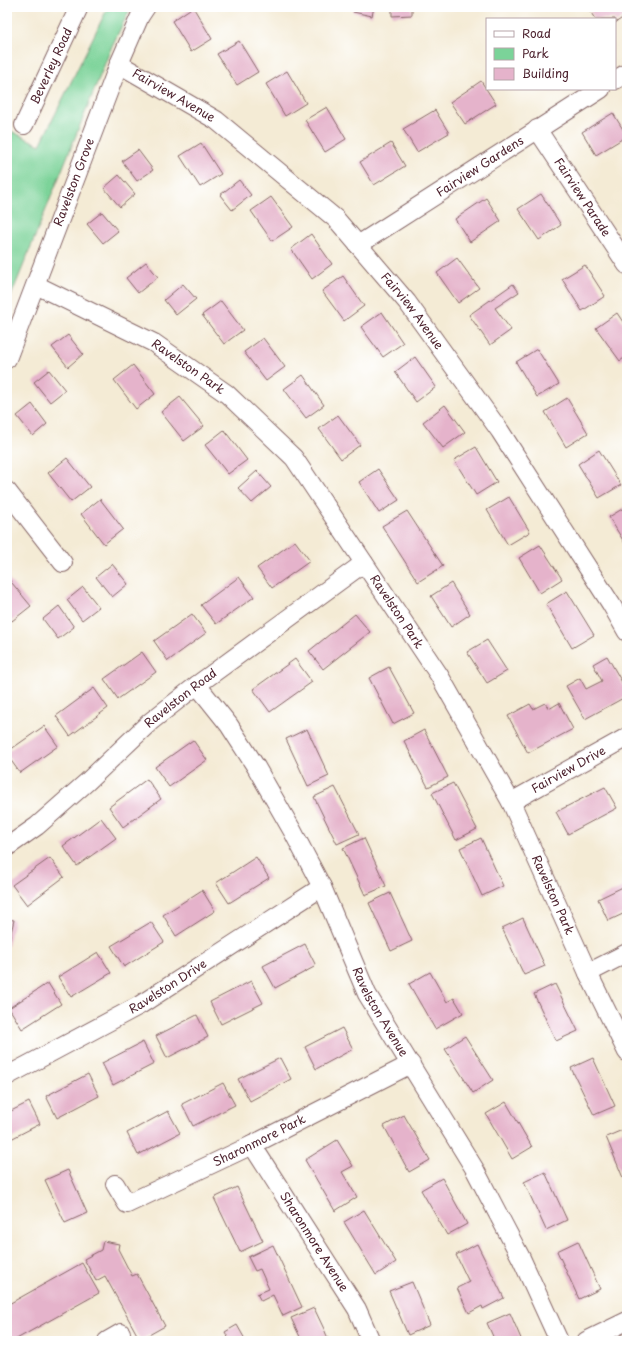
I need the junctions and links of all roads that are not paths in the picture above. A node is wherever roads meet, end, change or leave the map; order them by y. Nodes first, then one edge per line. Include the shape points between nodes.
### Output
1 (79, 7) edge
2 (146, 7) edge
3 (119, 64) junction
4 (627, 73) edge
5 (616, 79) edge
6 (599, 90) edge
7 (24, 125) dead end
8 (537, 129) junction
9 (358, 245) junction
10 (627, 265) edge
11 (36, 285) junction
12 (7, 359) edge
13 (7, 491) edge
14 (364, 563) junction
15 (63, 564) dead end
16 (627, 632) edge
17 (197, 685) junction
18 (627, 737) edge
19 (511, 802) junction
20 (7, 847) edge
21 (322, 888) junction
22 (627, 953) edge
23 (588, 973) junction
24 (627, 1052) edge
25 (411, 1064) junction
26 (7, 1076) edge
27 (252, 1145) junction
28 (115, 1184) dead end
29 (627, 1321) edge
30 (371, 1341) edge
31 (560, 1341) edge
32 (586, 1341) edge

1 - 7 street, Beverley Road
2 - 3 street, Ravelston Grove
3 - 9 street, Fairview Avenue via 216,120 336,219
3 - 11 street, Ravelston Grove
4 - 5 street
6 - 8 street, Fairview Gardens
8 - 9 street, Fairview Gardens
8 - 10 street, Fairview Parade
9 - 16 street, Fairview Avenue via 408,302 500,431
11 - 12 street, Ravelston Grove
11 - 14 street, Ravelston Park via 154,343 227,394 294,458
13 - 15 street
14 - 17 street, Ravelston Road
14 - 19 street, Ravelston Park via 438,675
17 - 20 street, Ravelston Road via 150,722 37,826
17 - 21 street, Ravelston Avenue via 229,725 256,767
18 - 19 street, Fairview Drive
19 - 23 street, Ravelston Park
21 - 25 street, Ravelston Avenue via 367,994
21 - 26 street, Ravelston Drive via 140,1005
22 - 23 street
23 - 24 street, Ravelston Park
25 - 27 street, Sharonmore Park
25 - 31 street, Ravelston Avenue via 474,1168 521,1258
27 - 28 street, Sharonmore Park via 127,1204
27 - 30 street, Sharonmore Avenue via 357,1309
29 - 32 street

